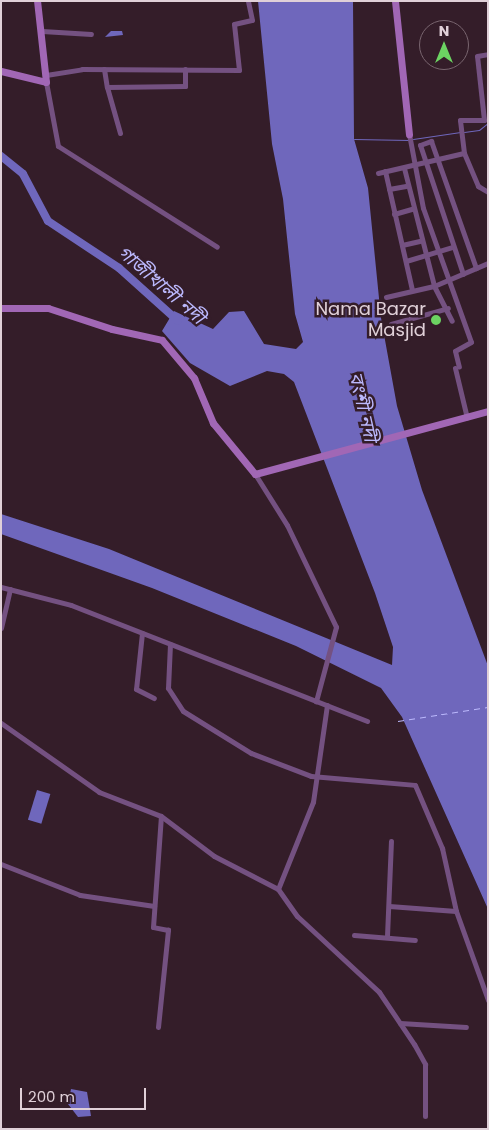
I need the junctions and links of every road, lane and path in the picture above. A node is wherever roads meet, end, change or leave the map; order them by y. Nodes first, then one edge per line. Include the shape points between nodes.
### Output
1 (37, 1) edge
2 (248, 1) edge
3 (395, 1) edge
4 (42, 31) junction
5 (91, 34) dead end
6 (488, 54) edge
7 (104, 69) junction
8 (185, 69) junction
9 (1, 71) edge
10 (46, 79) junction
11 (107, 87) junction
12 (486, 120) edge
13 (120, 133) dead end
14 (409, 134) joint
15 (464, 153) junction
16 (438, 159) junction
17 (425, 163) junction
18 (414, 166) junction
19 (404, 168) junction
20 (384, 171) junction
21 (378, 172) dead end
22 (406, 186) junction
23 (389, 189) junction
24 (488, 192) edge
25 (412, 209) junction
26 (394, 214) junction
27 (420, 241) junction
28 (402, 245) junction
29 (218, 247) dead end
30 (452, 247) junction
31 (438, 251) junction
32 (425, 255) junction
33 (406, 261) junction
34 (488, 263) edge
35 (476, 268) junction
36 (463, 274) junction
37 (449, 280) junction
38 (434, 286) junction
39 (412, 290) junction
40 (386, 297) dead end
41 (1, 308) edge
42 (448, 308) junction
43 (452, 321) dead end
44 (391, 324) dead end
45 (488, 411) edge
46 (467, 418) junction
47 (255, 474) junction
48 (1, 587) edge
49 (10, 589) junction
50 (1, 628) edge
51 (142, 633) junction
52 (170, 644) junction
53 (154, 698) dead end
54 (316, 701) junction
55 (327, 705) junction
56 (367, 722) dead end
57 (1, 723) edge
58 (317, 776) junction
59 (161, 816) junction
60 (391, 841) dead end
61 (1, 864) edge
62 (278, 889) junction
63 (154, 906) junction
64 (389, 906) junction
65 (456, 911) junction
66 (354, 935) dead end
67 (387, 936) junction
68 (415, 940) dead end
69 (488, 1000) edge
70 (400, 1023) junction
71 (158, 1027) dead end
72 (466, 1027) dead end
73 (425, 1116) dead end

1 - 4 street
2 - 8 street via 252,20 234,24 238,70
3 - 14 street
4 - 5 street
4 - 10 street
6 - 12 street via 477,56
7 - 8 street
7 - 10 street
7 - 11 street
8 - 11 street via 185,86
9 - 10 street
10 - 29 street via 58,146
11 - 13 street
12 - 15 street via 460,120 459,141
14 - 18 street
15 - 16 street
15 - 24 street via 478,186
16 - 17 street
16 - 17 street via 431,142 420,145
16 - 35 street
17 - 18 street
17 - 30 street
18 - 19 street
18 - 31 street
19 - 20 street
19 - 22 street
20 - 21 street
20 - 23 street
22 - 23 street
22 - 25 street
23 - 26 street
25 - 26 street
25 - 27 street
26 - 28 street
27 - 28 street
27 - 32 street
28 - 33 street
30 - 31 street
30 - 36 street
31 - 32 street
31 - 37 street
32 - 33 street
32 - 38 street
33 - 39 street
34 - 35 street
35 - 36 street
36 - 37 street
37 - 38 street
37 - 46 street via 471,342 456,352
38 - 39 street
38 - 42 street
39 - 40 street
41 - 47 street via 48,308 112,329 162,340 191,373 213,423
42 - 43 street
42 - 44 street
45 - 46 street
46 - 47 street
47 - 54 street via 287,525 336,627
48 - 49 street
49 - 50 street
49 - 51 street via 71,605
51 - 52 street
51 - 53 street via 136,689
52 - 54 street
52 - 58 street via 168,688 183,711 251,753
54 - 55 street
55 - 56 street
55 - 58 street
57 - 59 street via 99,792
58 - 62 street via 313,802
58 - 65 street via 415,786 442,848
59 - 62 street via 207,852
59 - 63 street
60 - 64 street
61 - 63 street via 80,895
62 - 70 street via 297,916 379,992
63 - 71 street via 153,927 168,930
64 - 65 street
64 - 67 street
65 - 69 street
66 - 67 street
67 - 68 street
70 - 72 street
70 - 73 street via 425,1064

